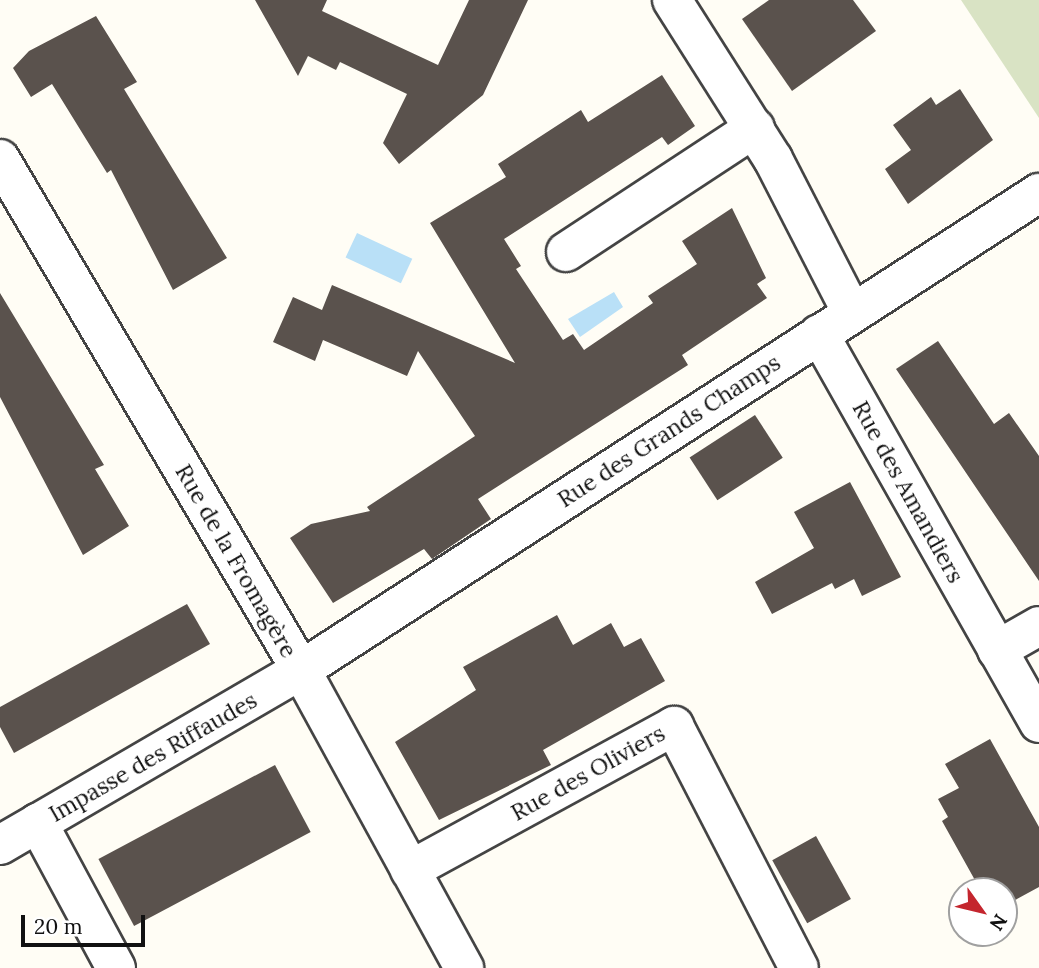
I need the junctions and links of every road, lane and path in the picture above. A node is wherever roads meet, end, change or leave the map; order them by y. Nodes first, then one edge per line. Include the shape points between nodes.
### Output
1 (672, 0) edge
2 (755, 128) junction
3 (0, 159) edge
4 (1039, 193) edge
5 (566, 253) dead end
6 (852, 313) junction
7 (818, 334) junction
8 (1039, 626) edge
9 (997, 650) junction
10 (301, 670) junction
11 (1039, 723) edge
12 (38, 823) junction
13 (0, 845) edge
14 (410, 870) junction
15 (116, 968) edge
16 (464, 968) edge
17 (799, 968) edge

1 - 2 street
2 - 5 street
2 - 6 street
3 - 10 street, Rue de la Fromagère
4 - 6 street, Rue des Grands Champs
6 - 7 street, Rue des Grands Champs
7 - 9 street, Rue des Amandiers
7 - 10 street, Rue des Grands Champs
8 - 9 street
9 - 11 street, Rue des Amandiers
10 - 12 street, Impasse des Riffaudes
10 - 14 street, Rue de la Fromagère
12 - 13 street
12 - 15 street, Impasse des Riffaudes
14 - 16 street, Rue de la Fromagère
14 - 17 street, Rue des Oliviers via 674,726

